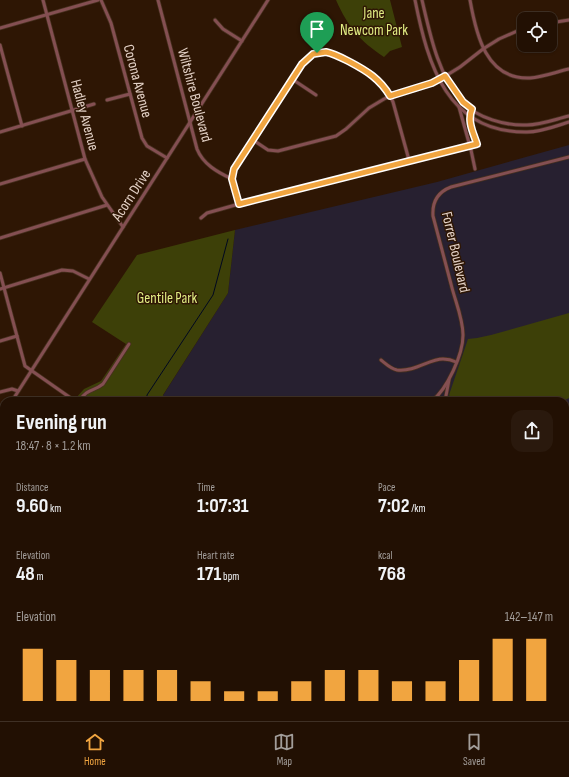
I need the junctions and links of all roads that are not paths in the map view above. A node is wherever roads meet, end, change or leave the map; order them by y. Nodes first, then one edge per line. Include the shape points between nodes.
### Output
1 (43, 0) edge
2 (98, 0) edge
3 (101, 0) edge
4 (158, 0) edge
5 (268, 0) edge
6 (415, 0) edge
7 (422, 0) edge
8 (470, 0) edge
9 (47, 15) junction
10 (215, 20) dead end
11 (569, 20) edge
12 (557, 22) edge
13 (0, 28) edge
14 (324, 29) dead end
15 (517, 31) edge
16 (242, 41) junction
17 (0, 45) edge
18 (483, 49) junction
19 (317, 53) junction
20 (569, 69) edge
21 (445, 76) junction
22 (292, 79) junction
23 (439, 80) junction
24 (130, 94) junction
25 (316, 94) dead end
26 (390, 96) junction
27 (107, 100) dead end
28 (94, 104) dead end
29 (459, 107) junction
30 (472, 109) junction
31 (72, 111) junction
32 (470, 115) junction
33 (569, 116) edge
34 (190, 121) junction
35 (569, 122) edge
36 (22, 126) junction
37 (0, 132) edge
38 (253, 140) junction
39 (470, 145) junction
40 (569, 157) edge
41 (167, 158) junction
42 (85, 159) junction
43 (409, 160) junction
44 (475, 169) dead end
45 (232, 179) junction
46 (0, 184) edge
47 (239, 204) junction
48 (107, 205) junction
49 (201, 218) dead end
50 (123, 228) junction
51 (0, 238) edge
52 (0, 273) edge
53 (90, 279) junction
54 (2, 289) edge
55 (17, 336) junction
56 (0, 341) edge
57 (129, 344) dead end
58 (381, 360) dead end
59 (456, 362) junction
60 (31, 370) junction
61 (450, 376) junction
62 (18, 391) junction
63 (0, 392) edge
64 (14, 397) edge
65 (69, 397) edge
66 (82, 397) edge
67 (437, 397) edge
68 (446, 397) edge

1 - 9 street, Hadley Avenue
2 - 9 street
3 - 24 street, Corona Avenue via 111,23
4 - 34 street, Wiltshire Boulevard
5 - 16 street, Acorn Drive
6 - 23 street via 424,38
7 - 21 street
8 - 18 street
9 - 13 street
9 - 31 street, Hadley Avenue
10 - 16 street via 223,29
11 - 12 street
14 - 19 street via 316,44
15 - 18 street
16 - 34 street, Acorn Drive
17 - 36 street
18 - 20 street via 495,66 518,77 533,77
18 - 21 street
19 - 22 street via 306,60
19 - 26 street via 331,53 365,70 376,78
21 - 23 street
21 - 30 street via 463,102
22 - 25 street
22 - 38 street
23 - 26 street
23 - 29 street
24 - 27 street
24 - 41 street, Corona Avenue via 144,142
26 - 38 street via 369,108 346,129 330,138 278,151 268,150
26 - 43 street
28 - 31 street
29 - 32 street
29 - 39 street
30 - 32 street
30 - 33 street via 493,120 513,124 534,125
31 - 36 street
31 - 42 street, Hadley Avenue
32 - 35 street via 490,126 513,131 535,131
32 - 39 street via 477,144
34 - 41 street, Acorn Drive
34 - 45 street, Wiltshire Boulevard via 202,159
36 - 37 street
38 - 45 street via 234,169
39 - 43 street
39 - 44 street
40 - 59 street, Forrer Boulevard via 451,187 436,200 434,216 462,325 462,344
41 - 50 street, Acorn Drive
42 - 46 street
42 - 48 street, Hadley Avenue
43 - 47 street
45 - 47 street
47 - 49 street via 207,212
48 - 50 street, Hadley Avenue
48 - 51 street
50 - 53 street, Acorn Drive
52 - 54 street
53 - 54 street via 79,272 62,270
53 - 60 street, Acorn Drive
54 - 55 street
55 - 56 street
55 - 60 street via 24,363
57 - 66 street via 103,384 89,390
58 - 59 street via 399,370 441,359
59 - 61 street, Forrer Boulevard
60 - 62 street, Acorn Drive
60 - 65 street
61 - 67 street, Forrer Boulevard
61 - 68 street, Forrer Boulevard
62 - 63 street via 12,389
62 - 64 street, Acorn Drive

